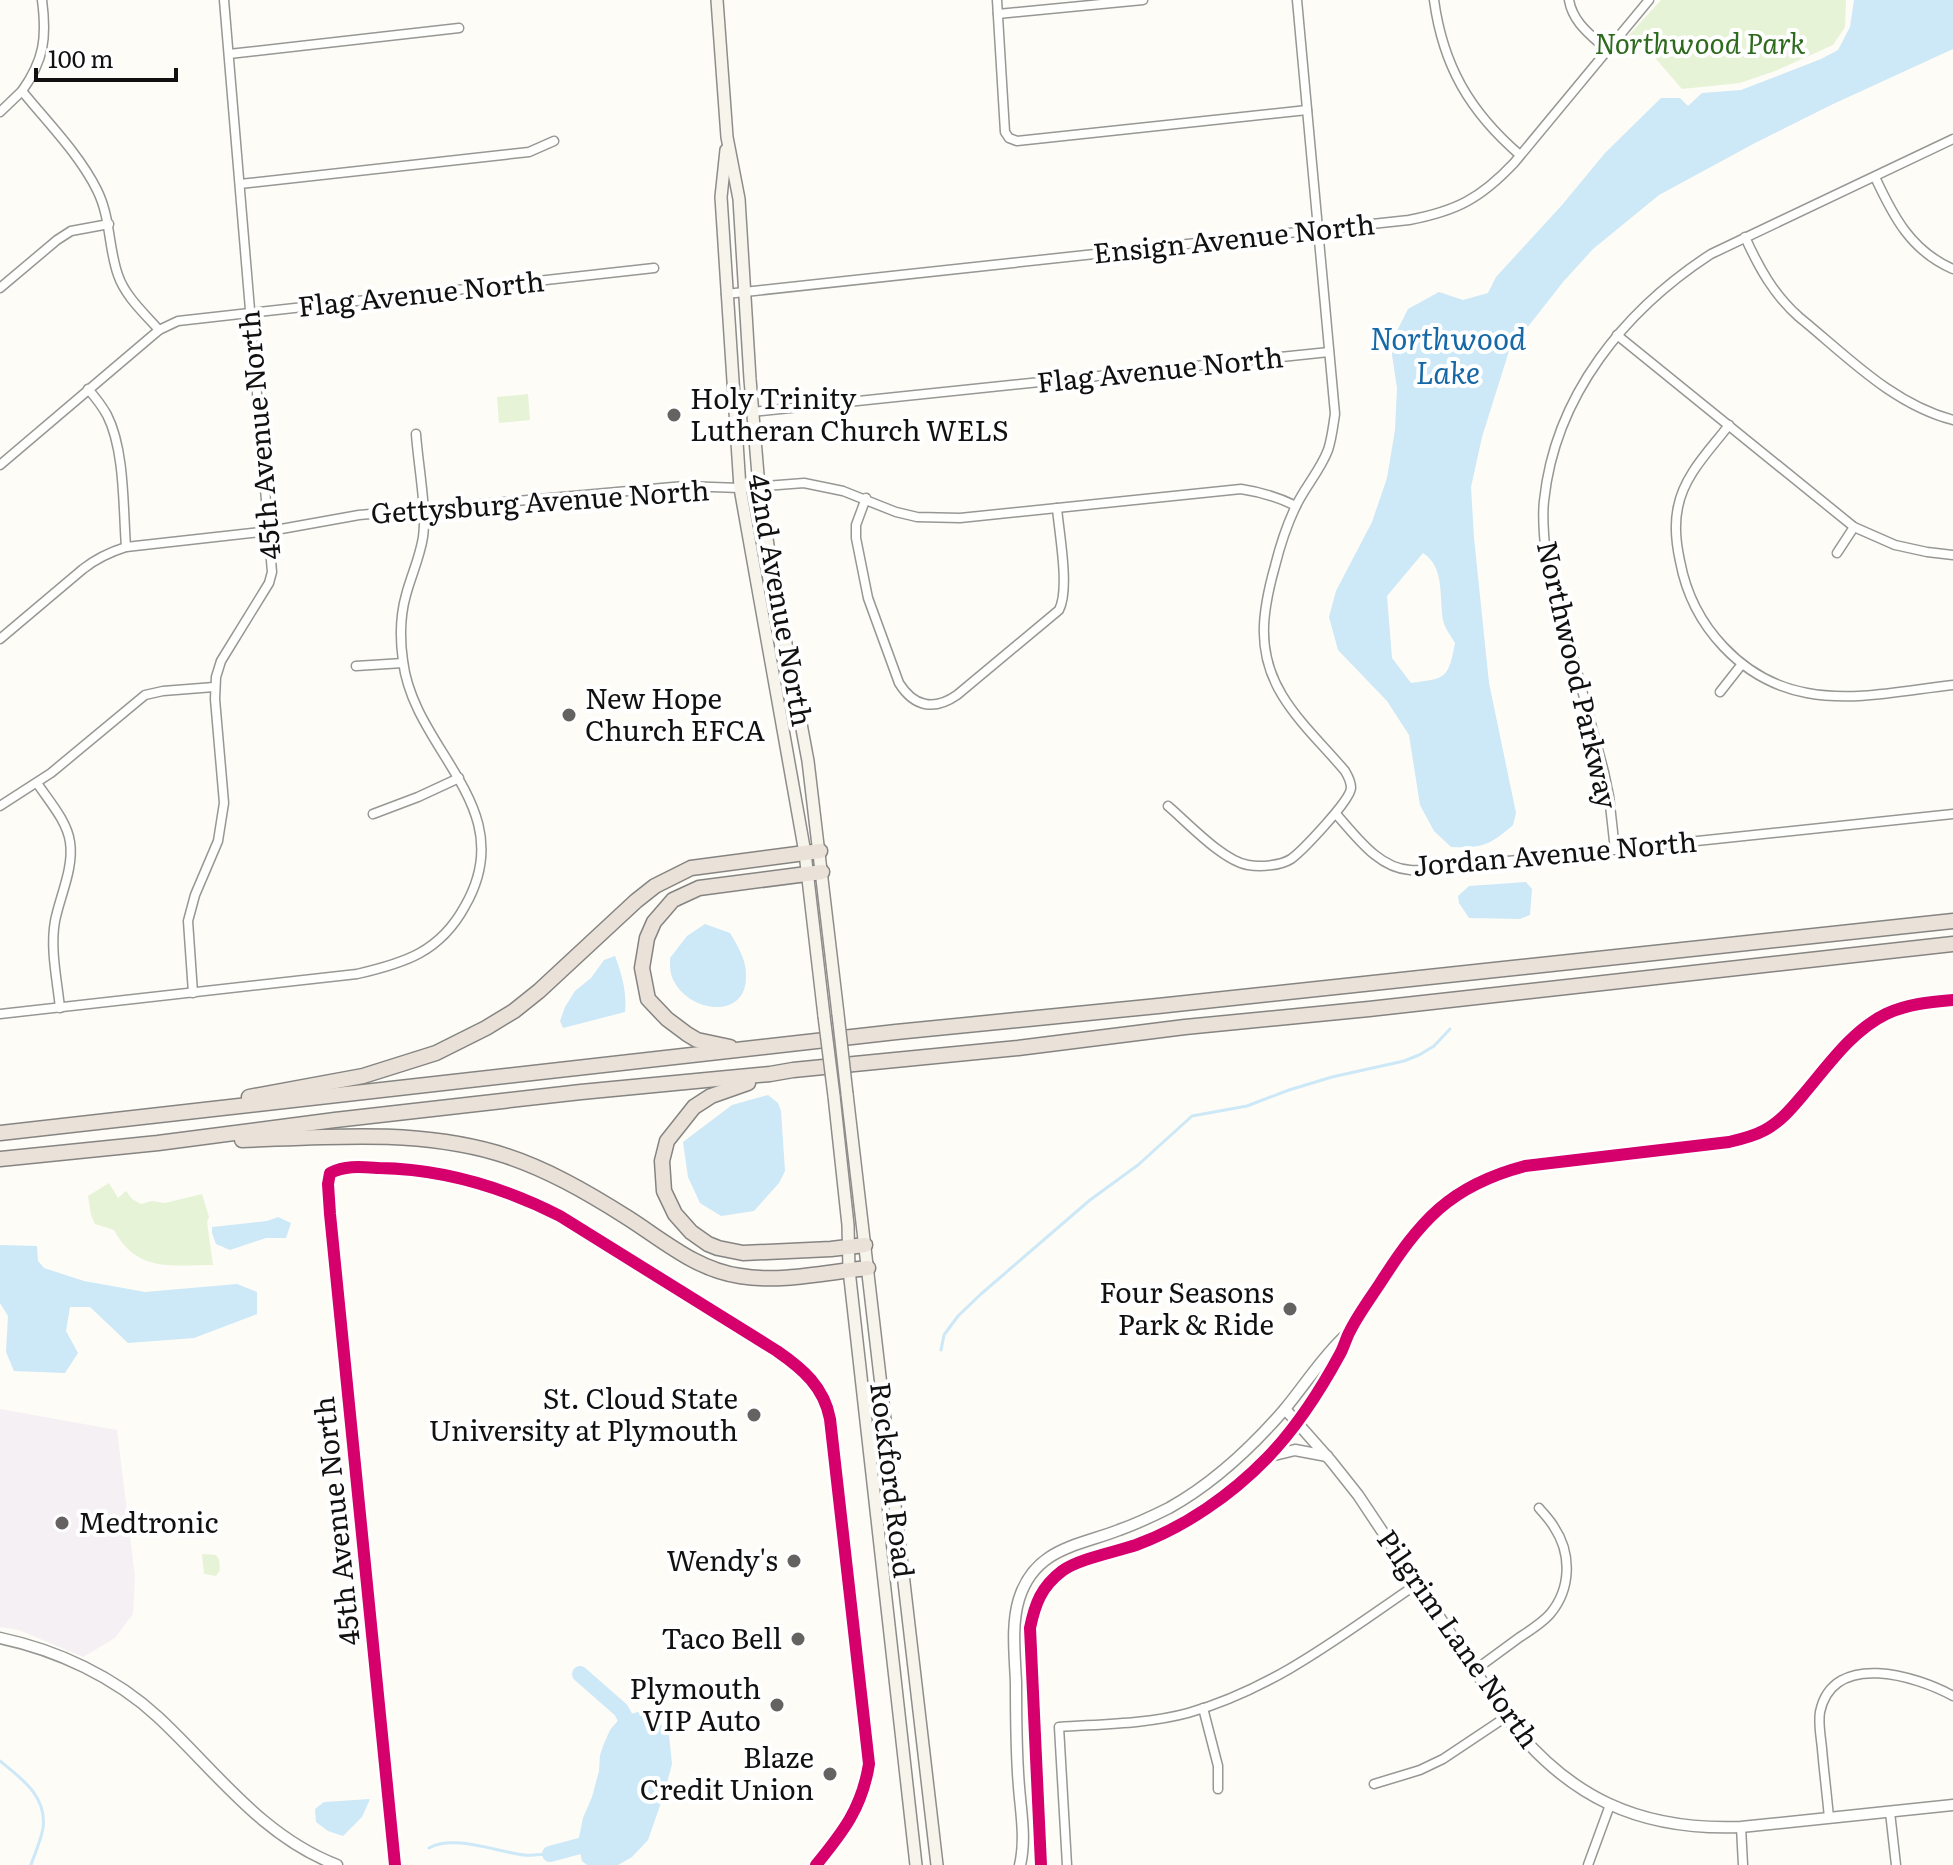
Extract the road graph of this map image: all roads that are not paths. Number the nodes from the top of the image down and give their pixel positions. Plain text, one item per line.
1 (42, 0) edge
2 (224, 0) edge
3 (717, 0) edge
4 (997, 0) edge
5 (1143, 0) edge
6 (1297, 0) edge
7 (1434, 0) edge
8 (1569, 0) edge
9 (1649, 0) edge
10 (998, 14) junction
11 (459, 28) dead end
12 (1607, 50) junction
13 (229, 54) junction
14 (22, 91) junction
15 (1307, 110) junction
16 (0, 112) edge
17 (727, 137) junction
18 (1953, 139) edge
19 (554, 141) dead end
20 (1520, 155) junction
21 (1875, 177) junction
22 (240, 184) junction
23 (109, 224) junction
24 (1317, 230) junction
25 (1745, 237) junction
26 (654, 268) dead end
27 (1953, 269) edge
28 (0, 288) edge
29 (745, 292) junction
30 (726, 294) junction
31 (251, 313) junction
32 (159, 330) junction
33 (1617, 335) junction
34 (1329, 352) junction
35 (88, 389) junction
36 (752, 412) junction
37 (1953, 420) edge
38 (1729, 425) junction
39 (416, 434) dead end
40 (0, 465) edge
41 (759, 487) junction
42 (740, 488) junction
43 (866, 498) junction
44 (1296, 506) junction
45 (1057, 508) junction
46 (423, 509) junction
47 (1854, 527) junction
48 (270, 531) junction
49 (126, 547) junction
50 (1837, 553) dead end
51 (1953, 555) edge
52 (0, 639) edge
53 (403, 663) junction
54 (1742, 664) junction
55 (356, 666) dead end
56 (1953, 685) edge
57 (214, 687) junction
58 (1720, 692) dead end
59 (459, 778) junction
60 (37, 783) junction
61 (0, 806) edge
62 (1168, 806) dead end
63 (373, 814) dead end
64 (1336, 814) junction
65 (1953, 814) edge
66 (1615, 850) junction
67 (812, 852) junction
68 (815, 873) junction
69 (1953, 921) edge
70 (1953, 944) edge
71 (193, 993) junction
72 (1953, 1000) edge
73 (60, 1008) junction
74 (0, 1014) edge
75 (742, 1050) junction
76 (770, 1074) junction
77 (847, 1094) joint
78 (834, 1096) joint
79 (187, 1113) junction
80 (0, 1133) edge
81 (158, 1143) junction
82 (0, 1159) edge
83 (865, 1245) junction
84 (848, 1247) junction
85 (868, 1268) junction
86 (849, 1270) junction
87 (1350, 1331) junction
88 (1285, 1409) junction
89 (1298, 1423) junction
90 (1327, 1456) junction
91 (1268, 1457) junction
92 (1539, 1508) dead end
93 (1417, 1584) junction
94 (0, 1638) edge
95 (1475, 1670) junction
96 (1953, 1696) edge
97 (1203, 1708) junction
98 (1506, 1717) junction
99 (1374, 1784) dead end
100 (1218, 1789) dead end
101 (1610, 1805) junction
102 (1953, 1805) edge
103 (1890, 1812) junction
104 (1829, 1818) junction
105 (1741, 1827) junction
106 (337, 1865) edge
107 (395, 1865) edge
108 (816, 1865) edge
109 (916, 1865) edge
110 (937, 1865) edge
111 (1020, 1865) edge
112 (1041, 1865) edge
113 (1067, 1865) edge
114 (1588, 1865) edge
115 (1743, 1865) edge
116 (1896, 1865) edge

1 - 14 street
2 - 13 street, 45th Avenue North
3 - 17 main road, 42nd Avenue North
4 - 10 street
5 - 10 street
6 - 15 street
7 - 20 street
8 - 12 street
9 - 12 street, Ensign Avenue North
10 - 15 street
11 - 13 street
12 - 20 street, Ensign Avenue North
13 - 22 street, 45th Avenue North
14 - 16 street
14 - 23 street
15 - 24 street
17 - 29 main road, 42nd Avenue North
17 - 30 main road, 42nd Avenue North
18 - 21 street, Northwood Parkway
19 - 22 street
20 - 24 street, Ensign Avenue North
21 - 25 street, Northwood Parkway
21 - 27 street
22 - 31 street, 45th Avenue North
23 - 28 street
23 - 32 street
24 - 29 street, Ensign Avenue North
24 - 34 street
25 - 33 street, Northwood Parkway
25 - 37 street
26 - 31 street, Flag Avenue North
29 - 30 street, Ensign Avenue North
29 - 36 main road, 42nd Avenue North
30 - 42 main road, 42nd Avenue North
31 - 32 street, Flag Avenue North
31 - 48 street, 45th Avenue North
32 - 35 street, Flag Avenue North
33 - 38 street
33 - 66 street, Northwood Parkway
34 - 36 street, Flag Avenue North
34 - 44 street
35 - 40 street, Flag Avenue North
35 - 49 street
36 - 41 main road, 42nd Avenue North
38 - 47 street
38 - 54 street
39 - 46 street
41 - 42 street, Gettysburg Avenue North
41 - 43 street, Gettysburg Avenue North
41 - 67 main road, 42nd Avenue North
42 - 46 street, Gettysburg Avenue North
42 - 67 main road, 42nd Avenue North
43 - 45 street, Gettysburg Avenue North
43 - 45 street
44 - 45 street, Gettysburg Avenue North
44 - 64 street
46 - 48 street, Gettysburg Avenue North
46 - 53 street
47 - 50 street
47 - 51 street
48 - 49 street, Gettysburg Avenue North
48 - 57 street, 45th Avenue North
49 - 52 street, Gettysburg Avenue North
53 - 55 street
53 - 59 street
54 - 56 street
54 - 58 street
57 - 60 street
57 - 71 street, 45th Avenue North
59 - 63 street
59 - 71 street
60 - 61 street
60 - 73 street
62 - 64 street
64 - 66 street, Jordan Avenue North
65 - 66 street, Jordan Avenue North
67 - 68 main road, 42nd Avenue North
67 - 79 highway
68 - 75 highway
68 - 77 main road, 42nd Avenue North, bridge
68 - 78 main road, 42nd Avenue North, bridge
69 - 75 highway
70 - 76 highway
71 - 73 street
72 - 87 street
73 - 74 street
75 - 79 highway
76 - 81 highway
76 - 84 highway
77 - 83 main road, Rockford Road
78 - 84 main road, Rockford Road
79 - 80 highway
81 - 82 highway
81 - 86 highway
83 - 84 highway
83 - 85 main road, Rockford Road
84 - 86 main road, Rockford Road
85 - 86 highway
85 - 110 main road, Rockford Road
86 - 109 main road, Rockford Road
87 - 88 street
87 - 89 street
88 - 89 street, Pilgrim Lane North
88 - 111 street
89 - 90 street, Pilgrim Lane North
89 - 91 street
90 - 91 street
90 - 93 street, Pilgrim Lane North
91 - 112 street
92 - 95 street
93 - 95 street, Pilgrim Lane North
93 - 97 street
94 - 106 street
95 - 98 street, Pilgrim Lane North
96 - 104 street
97 - 100 street
97 - 113 street
98 - 99 street
98 - 101 street, Pilgrim Lane North
101 - 105 street, Pilgrim Lane North
101 - 114 street
102 - 103 street, Pilgrim Lane North
103 - 104 street, Pilgrim Lane North
103 - 116 street
104 - 105 street, Pilgrim Lane North
105 - 115 street
107 - 108 street, 45th Avenue North

